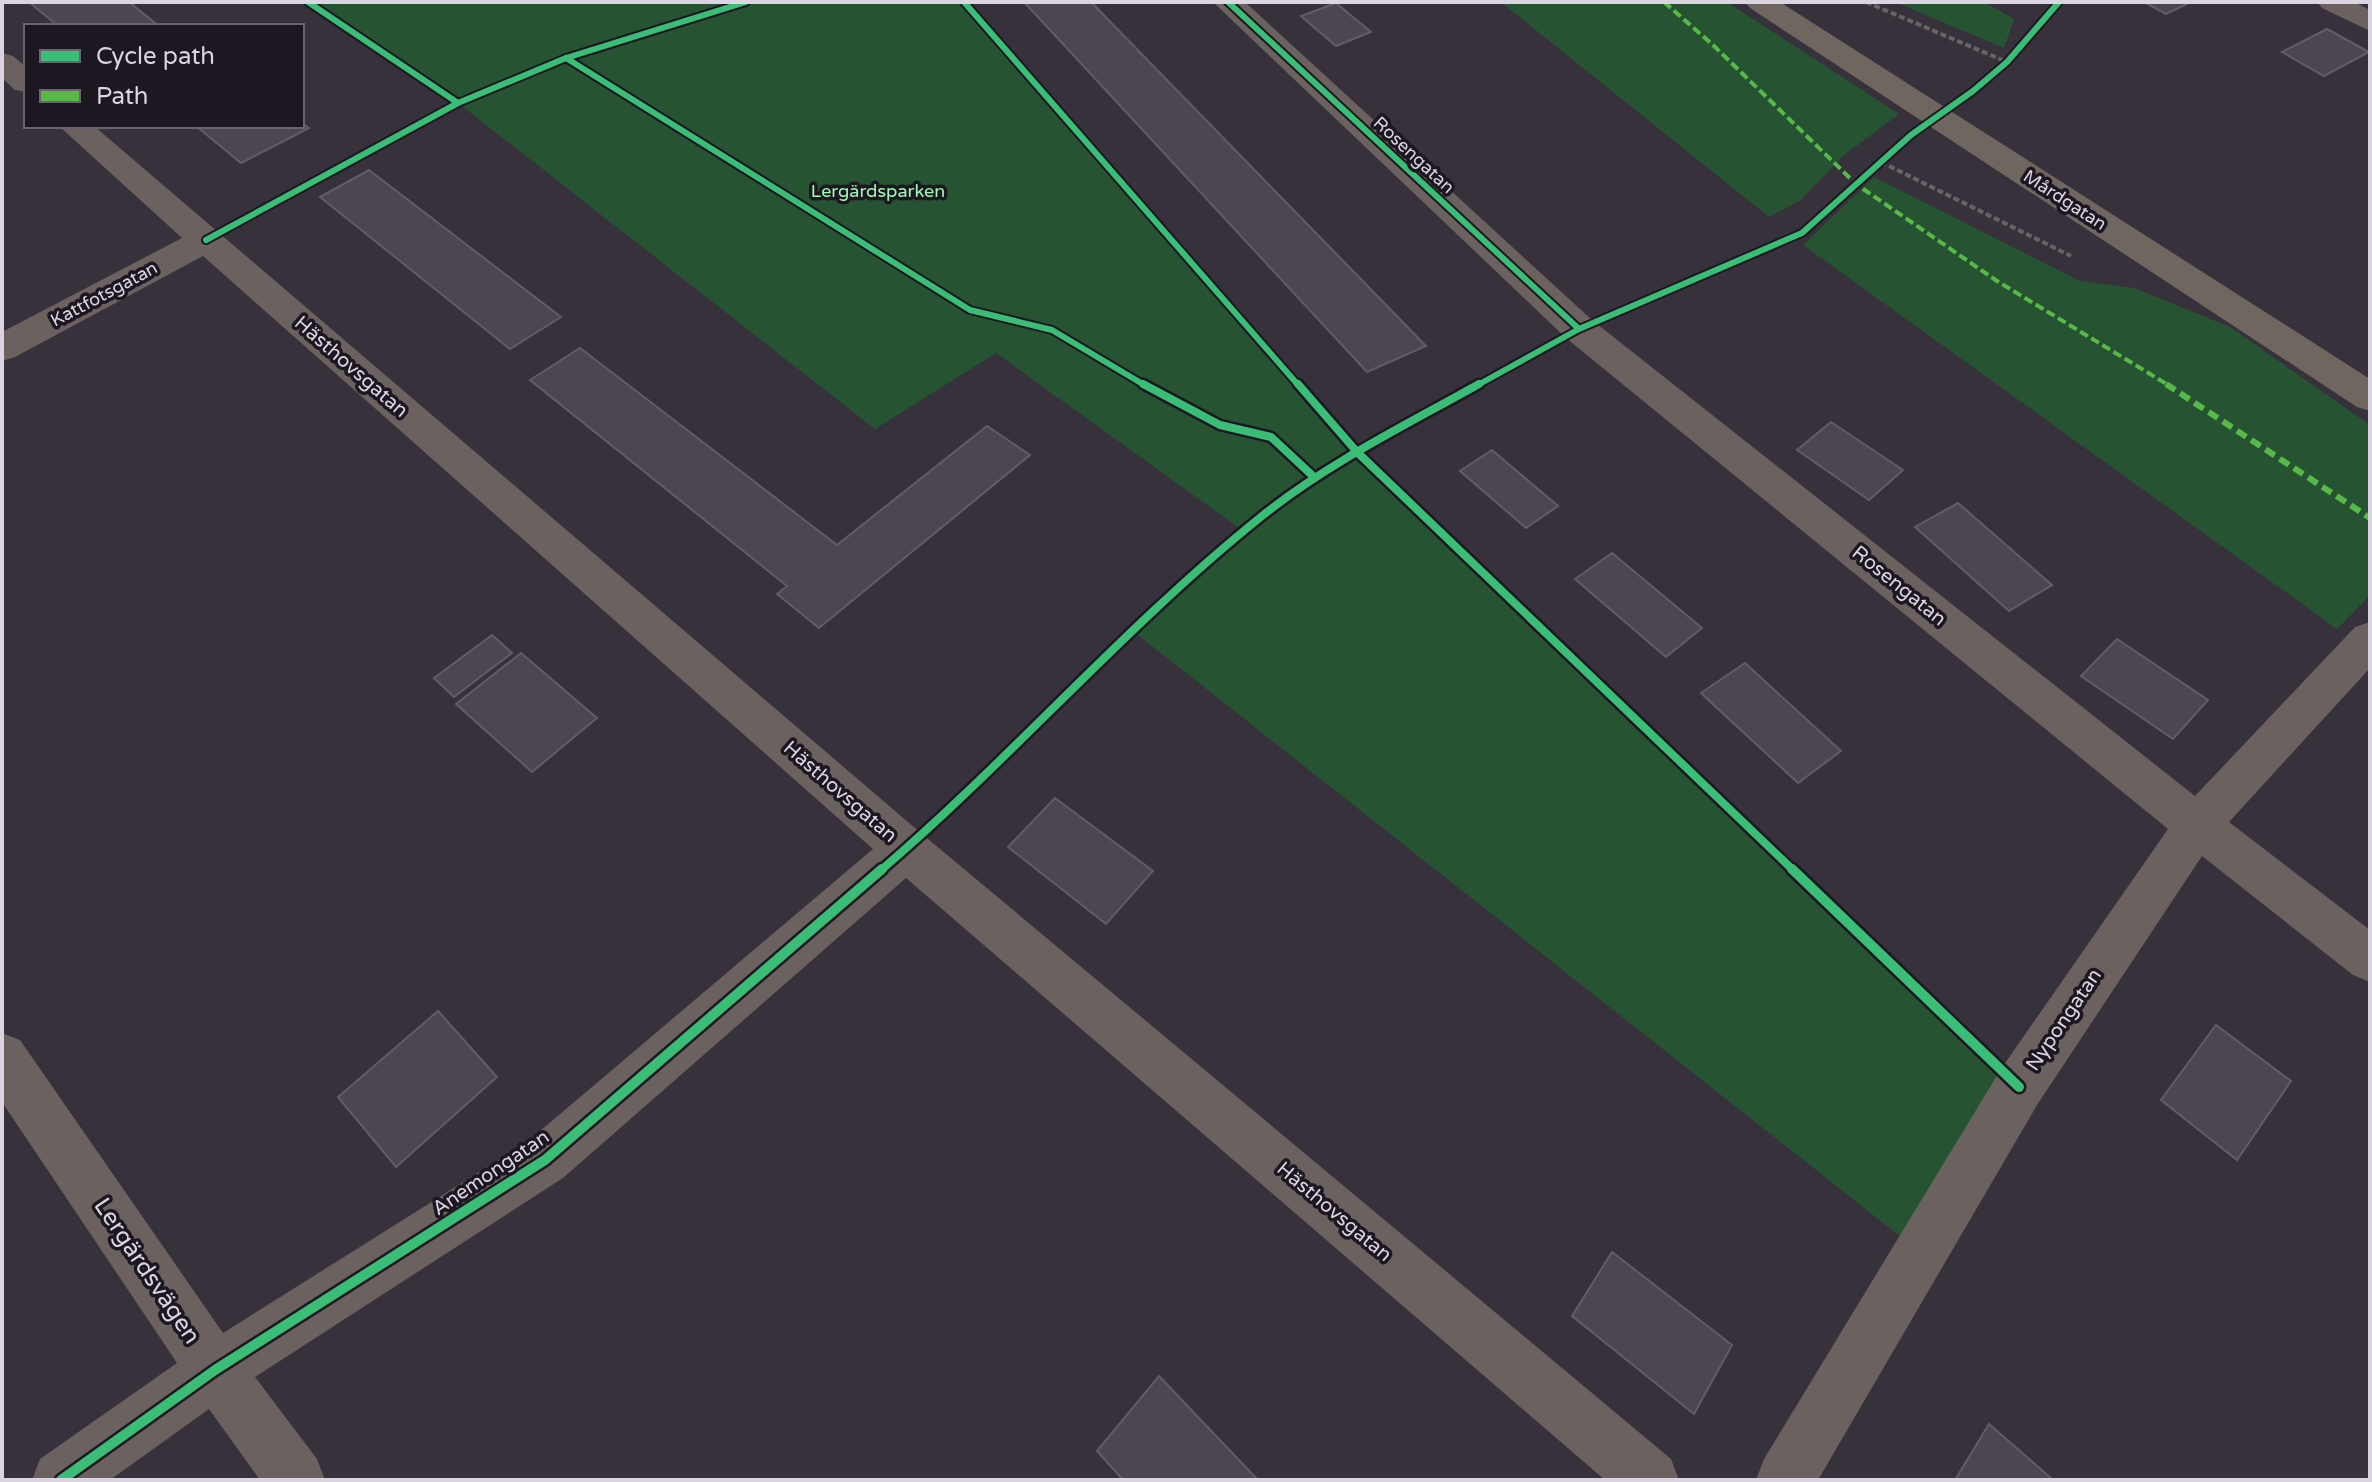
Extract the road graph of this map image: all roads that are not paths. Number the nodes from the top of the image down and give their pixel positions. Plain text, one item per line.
1 (1228, 2) edge
2 (1760, 2) edge
3 (2332, 2) edge
4 (2370, 22) edge
5 (2, 62) edge
6 (24, 81) edge
7 (77, 128) edge
8 (206, 240) junction
9 (2, 348) edge
10 (2370, 397) edge
11 (2370, 639) edge
12 (2197, 825) junction
13 (906, 849) junction
14 (2370, 959) edge
15 (2, 1058) edge
16 (215, 1370) junction
17 (61, 1480) edge
18 (296, 1480) edge
19 (1650, 1480) edge
20 (1785, 1480) edge

1 - 12 street, Rosengatan
2 - 10 street, Mårdgatan
3 - 4 street
5 - 6 street
7 - 8 street, Hästhovsgatan
8 - 9 street, Kattfotsgatan
8 - 13 street, Hästhovsgatan
11 - 12 street, Nypongatan
12 - 14 street, Rosengatan
12 - 20 street, Nypongatan
13 - 16 street, Anemongatan
13 - 19 street, Hästhovsgatan
15 - 16 street, Lergärdsvägen
16 - 17 street, Anemongatan
16 - 18 street, Lergärdsvägen

